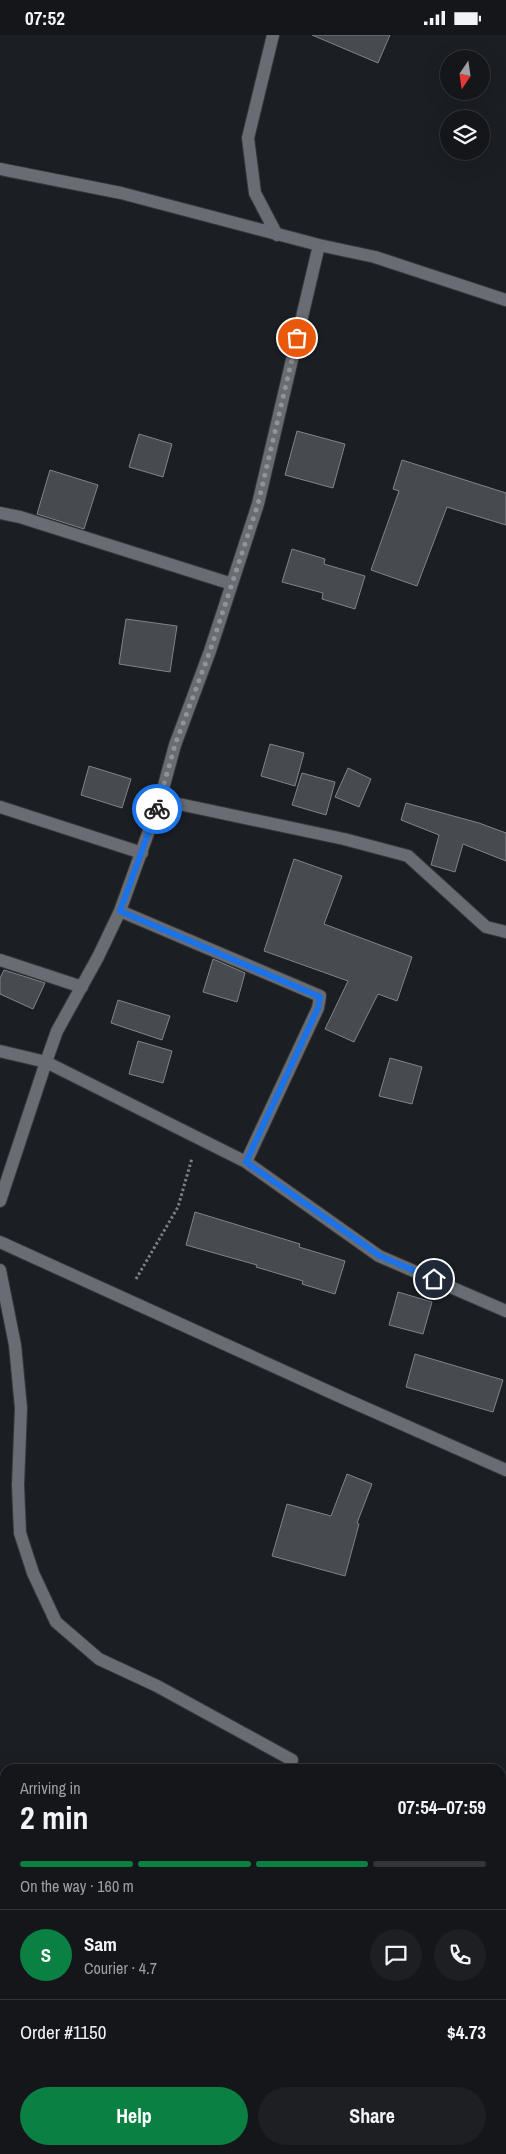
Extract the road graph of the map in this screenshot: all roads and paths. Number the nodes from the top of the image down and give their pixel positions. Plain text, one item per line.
1 (273, 35) edge
2 (0, 169) edge
3 (277, 235) junction
4 (319, 245) junction
5 (506, 300) edge
6 (0, 513) edge
7 (232, 584) junction
8 (160, 801) junction
9 (0, 807) edge
10 (142, 853) junction
11 (120, 911) junction
12 (506, 933) edge
13 (0, 960) edge
14 (82, 987) junction
15 (0, 1051) edge
16 (46, 1062) junction
17 (198, 1138) junction
18 (246, 1162) junction
19 (0, 1201) edge
20 (0, 1242) edge
21 (0, 1270) edge
22 (124, 1299) junction
23 (506, 1311) edge
24 (506, 1470) edge
25 (292, 1760) dead end

1 - 3 street
2 - 3 street
3 - 4 street
4 - 5 street
4 - 7 street
6 - 7 street
7 - 8 street
8 - 10 street
8 - 12 street
9 - 10 street
10 - 11 street
11 - 14 street
11 - 18 street
13 - 14 street
14 - 16 street
15 - 16 street
16 - 17 street
16 - 19 street
17 - 18 street
17 - 22 path
18 - 23 street
20 - 22 street
21 - 25 street
22 - 24 street

